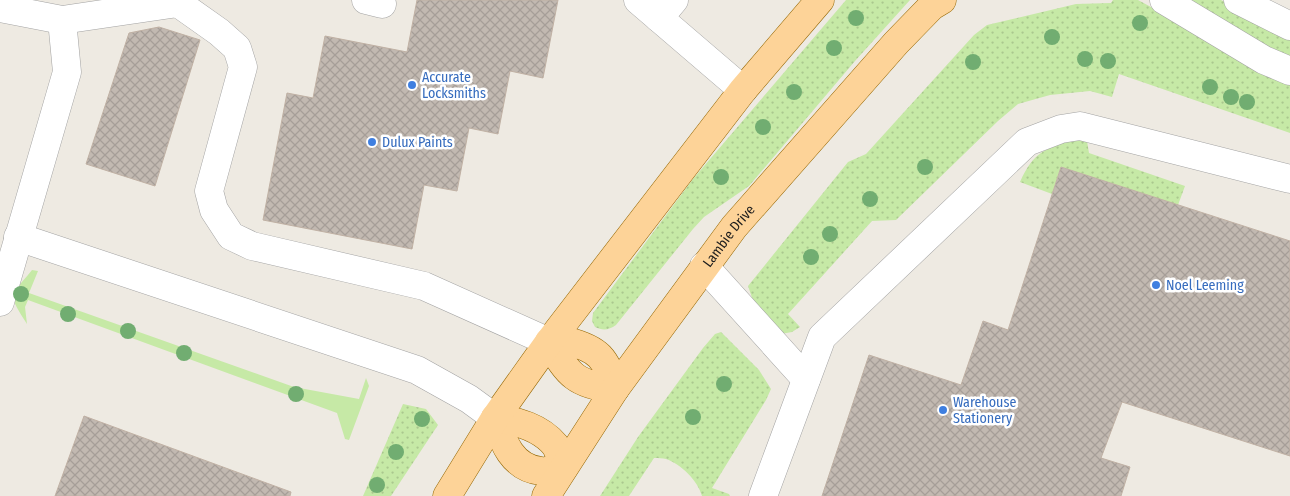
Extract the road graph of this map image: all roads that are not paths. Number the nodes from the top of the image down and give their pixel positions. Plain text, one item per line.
1 (638, 0) edge
2 (820, 0) edge
3 (942, 0) edge
4 (1164, 0) edge
5 (1238, 0) edge
6 (181, 1) edge
7 (0, 8) edge
8 (667, 9) edge
9 (62, 20) junction
10 (1290, 26) edge
11 (1290, 71) edge
12 (743, 90) junction
13 (1290, 178) edge
14 (18, 237) junction
15 (704, 266) junction
16 (0, 302) edge
17 (549, 342) junction
18 (806, 379) junction
19 (615, 388) junction
20 (495, 418) junction
21 (564, 467) junction
22 (447, 496) edge
23 (546, 496) edge
24 (763, 496) edge

1 - 8 lane
2 - 12 main road
3 - 15 main road, Lambie Drive
4 - 11 lane
5 - 10 lane
6 - 9 lane
6 - 17 lane
7 - 9 lane
8 - 12 lane
9 - 14 lane
12 - 17 main road
13 - 18 lane
14 - 16 lane
14 - 20 lane
15 - 18 lane
15 - 19 main road, Lambie Drive
17 - 19 main road
17 - 20 main road
18 - 24 lane
19 - 21 main road, Lambie Drive
20 - 21 main road
20 - 21 main road
20 - 22 main road
21 - 23 main road, Lambie Drive

